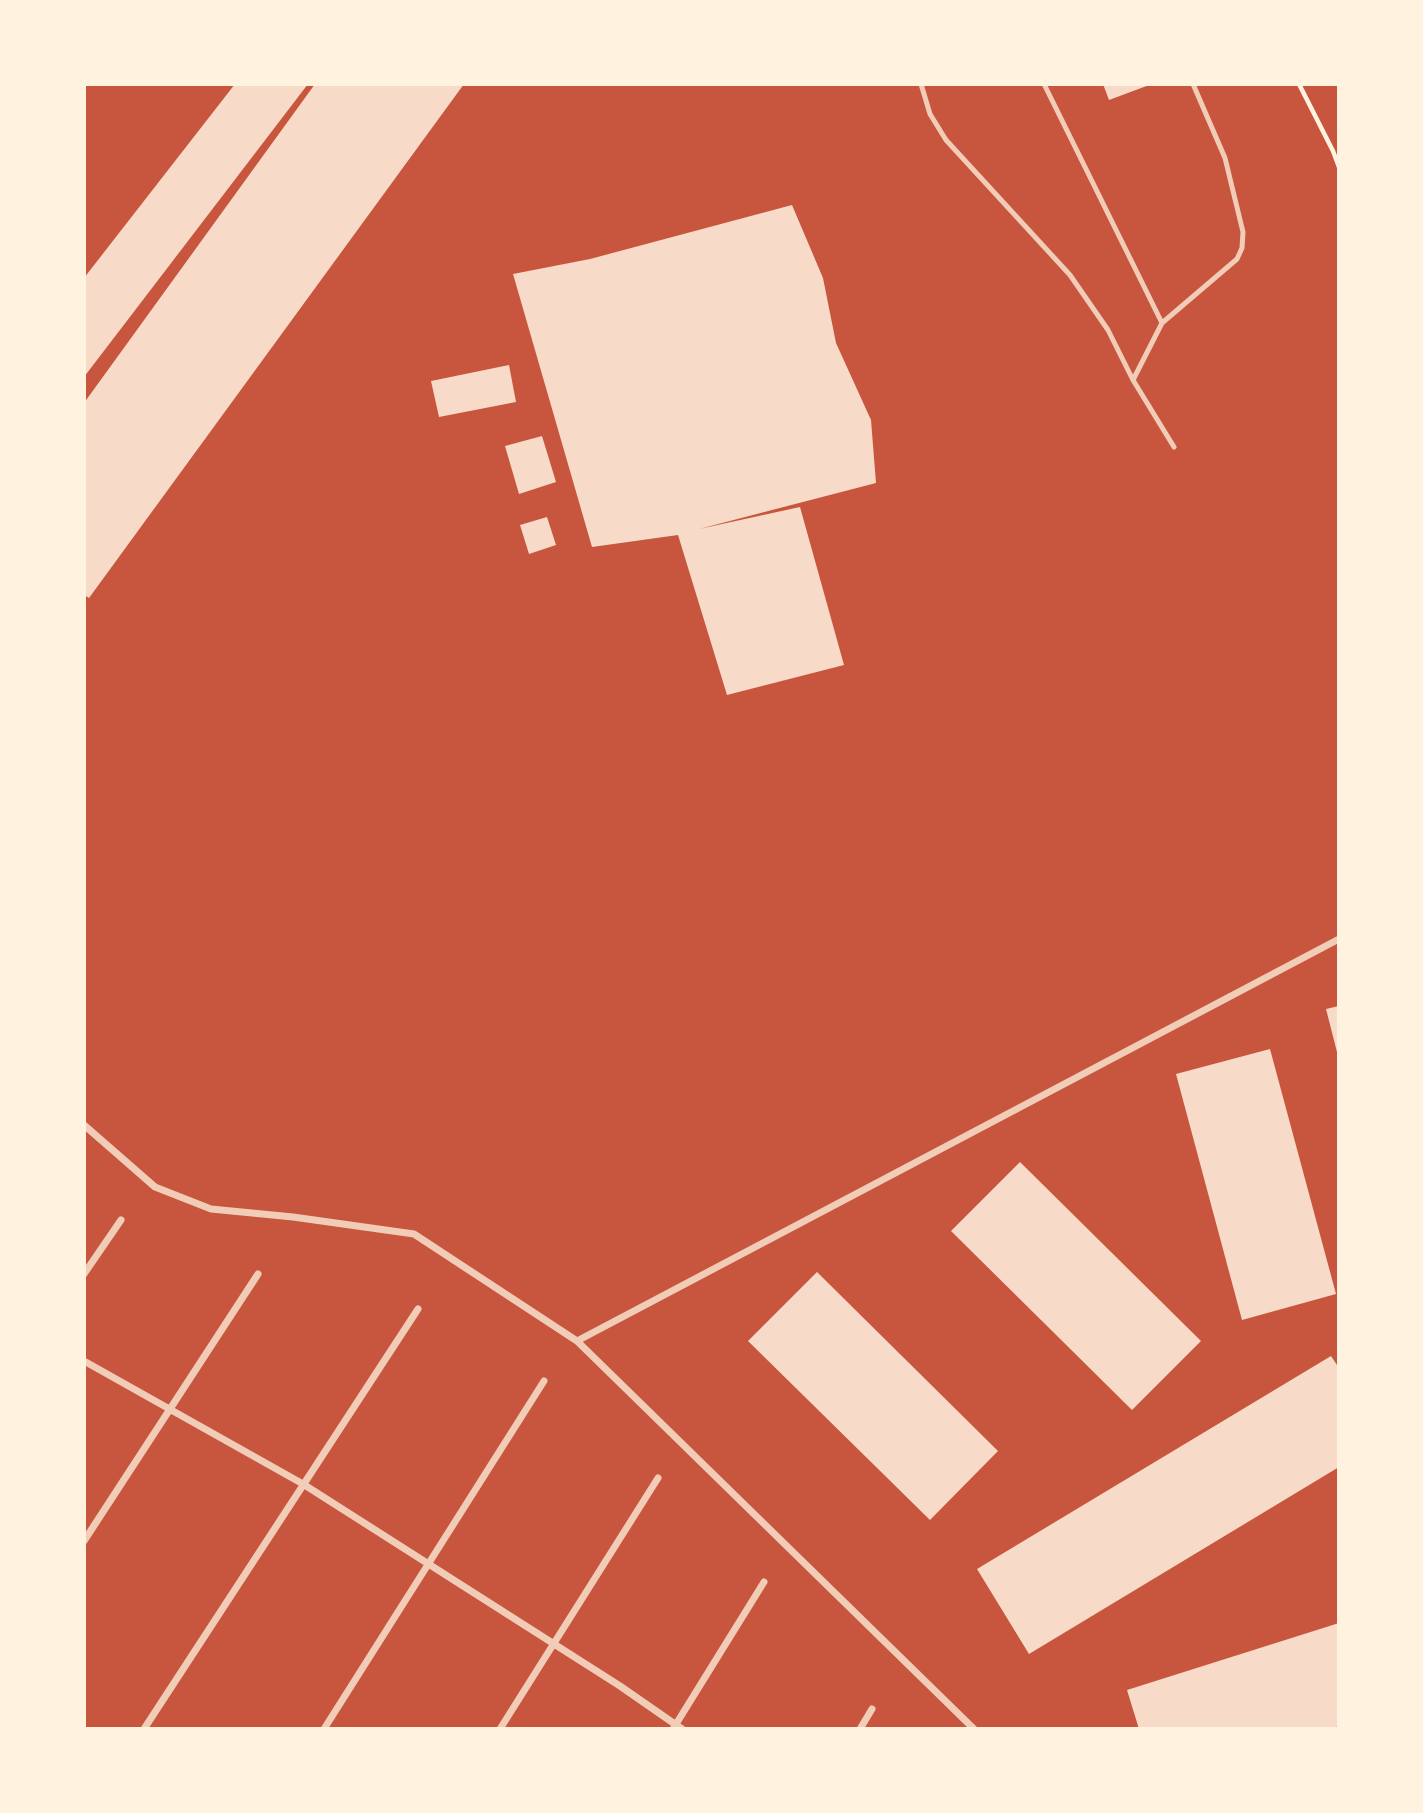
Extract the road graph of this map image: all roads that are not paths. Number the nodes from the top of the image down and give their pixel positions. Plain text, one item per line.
1 (921, 84) edge
2 (1044, 84) edge
3 (1193, 84) edge
4 (1162, 323) junction
5 (1133, 380) junction
6 (1174, 446) dead end
7 (1339, 939) edge
8 (84, 1125) edge
9 (121, 1220) dead end
10 (84, 1274) edge
11 (258, 1275) dead end
12 (418, 1308) dead end
13 (577, 1341) junction
14 (84, 1361) edge
15 (544, 1381) dead end
16 (170, 1409) junction
17 (658, 1478) dead end
18 (303, 1484) junction
19 (84, 1541) edge
20 (429, 1564) junction
21 (764, 1582) dead end
22 (554, 1644) junction
23 (872, 1709) dead end
24 (677, 1727) edge
25 (144, 1729) edge
26 (324, 1729) edge
27 (500, 1729) edge
28 (860, 1729) edge
29 (974, 1729) edge

1 - 5 lane
2 - 4 lane
3 - 4 lane
4 - 5 lane
5 - 6 lane
7 - 13 street
8 - 13 street
9 - 10 street
11 - 16 street
12 - 18 street
13 - 29 street
14 - 16 street
15 - 20 street
16 - 18 street
16 - 19 street
17 - 22 street
18 - 20 street
18 - 25 street
20 - 22 street
20 - 26 street
21 - 24 street
22 - 24 street
22 - 27 street
23 - 28 street

